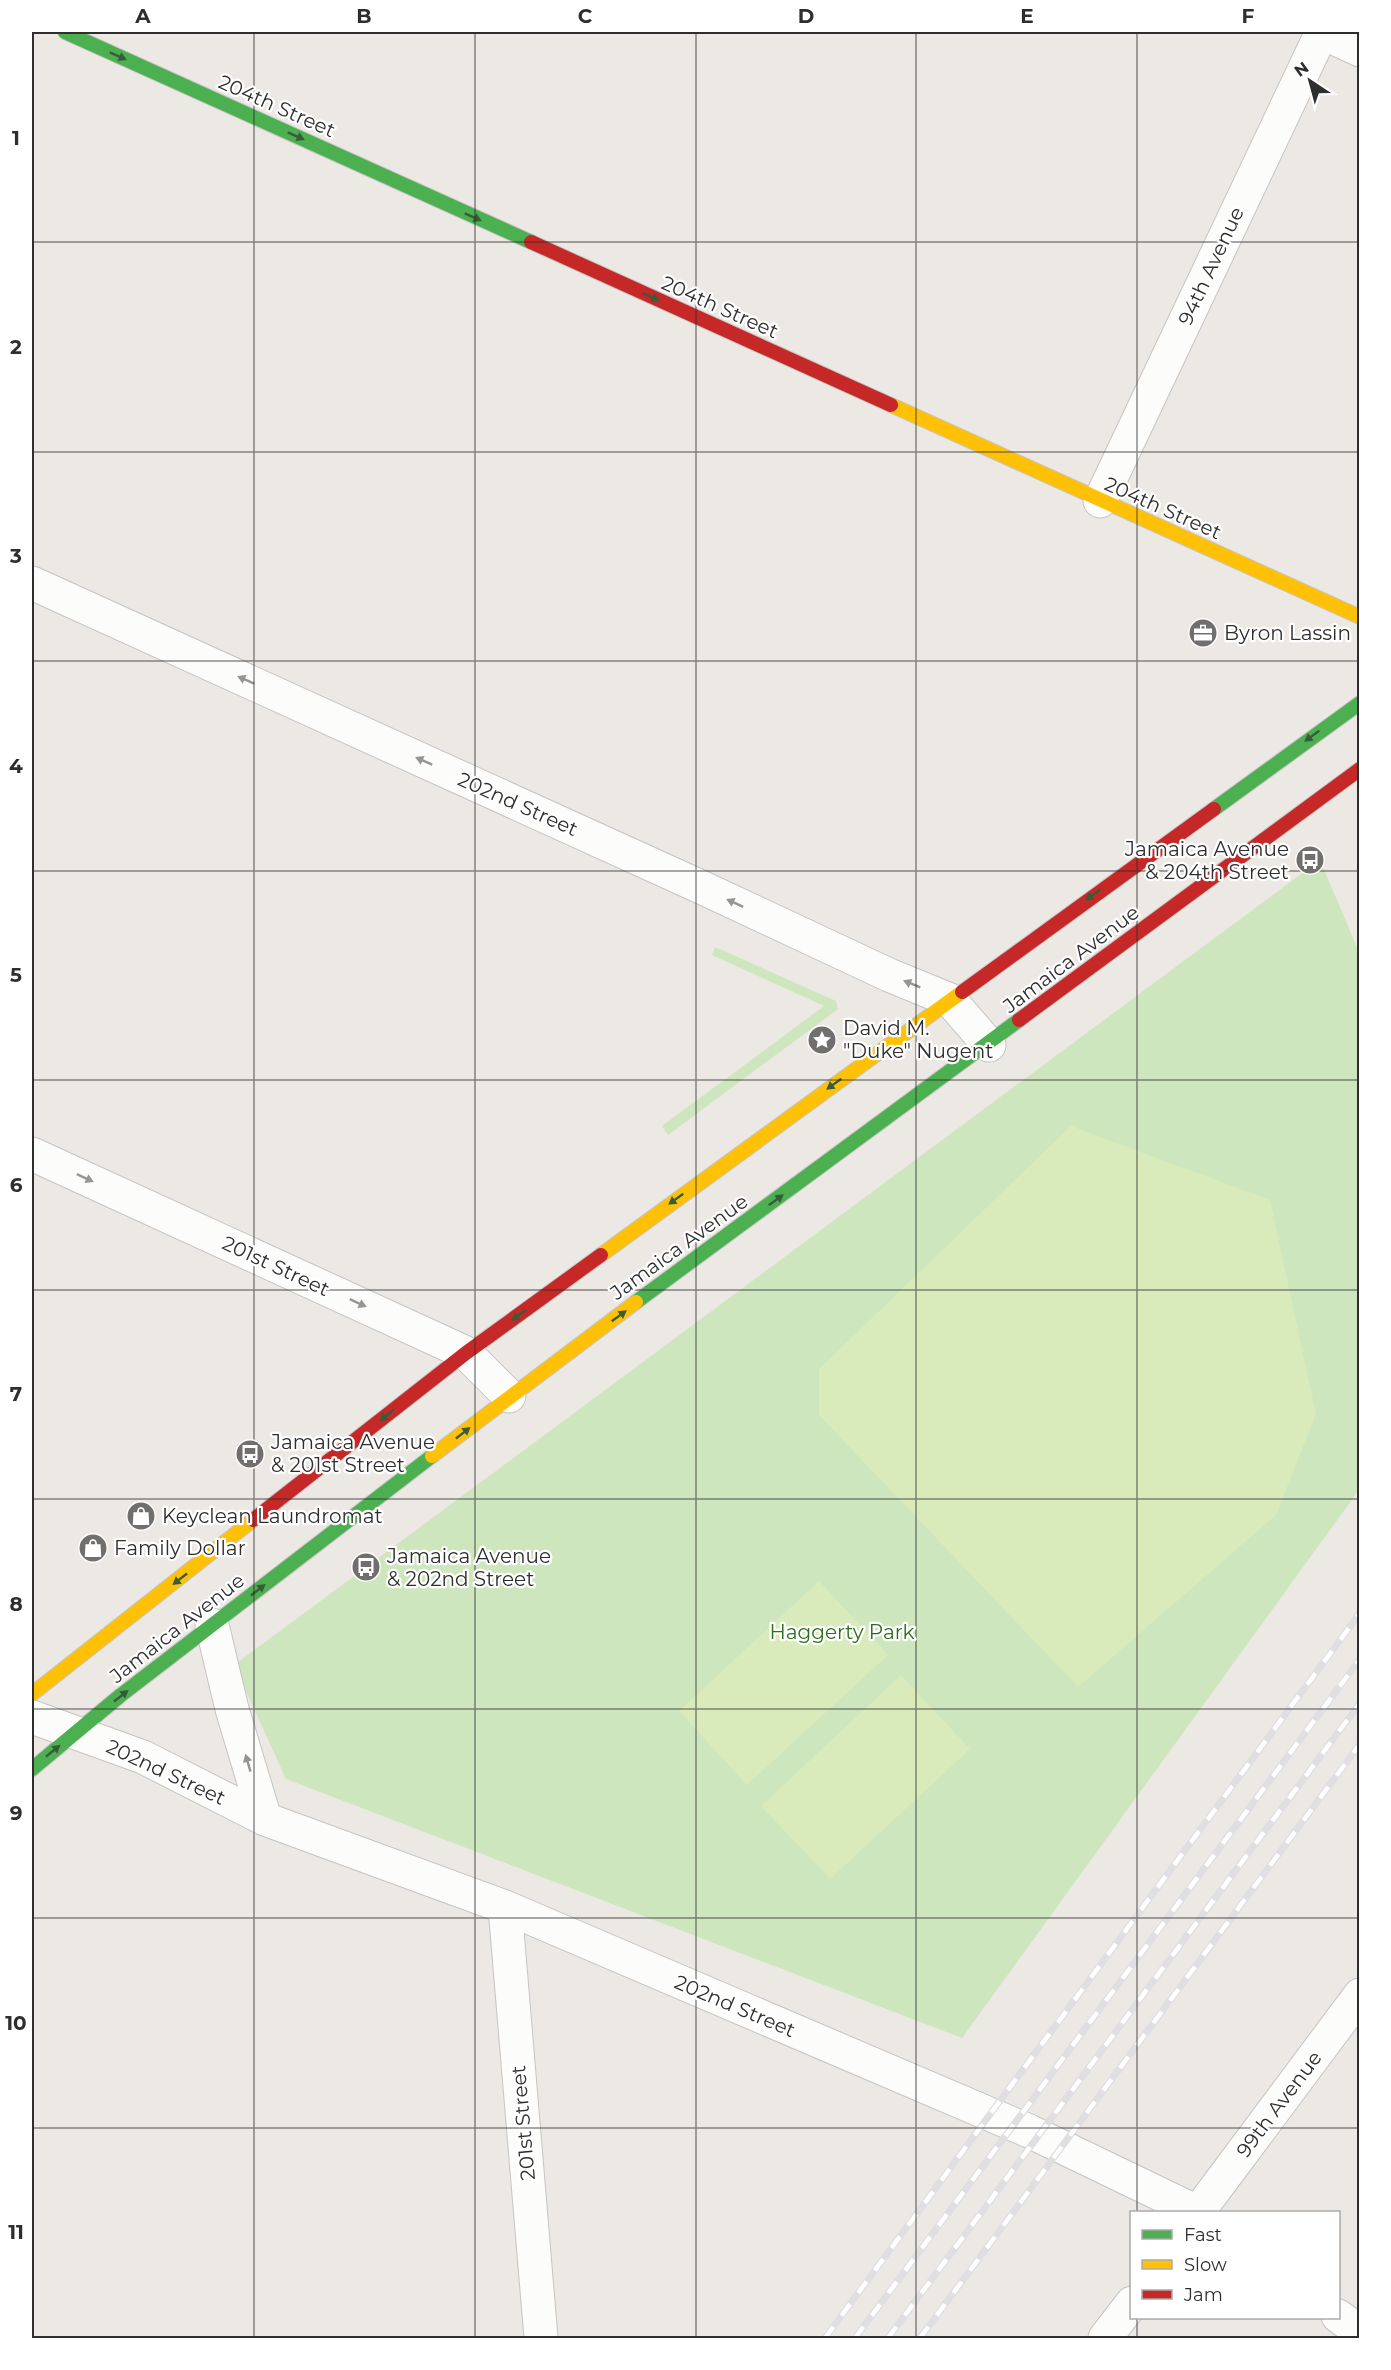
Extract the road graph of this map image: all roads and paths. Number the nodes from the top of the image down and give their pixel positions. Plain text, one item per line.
1 (65, 32) edge
2 (1322, 32) edge
3 (1359, 50) edge
4 (1100, 501) junction
5 (32, 583) edge
6 (1359, 617) edge
7 (1359, 703) edge
8 (1359, 769) edge
9 (950, 1000) junction
10 (989, 1045) junction
11 (32, 1154) edge
12 (466, 1353) junction
13 (509, 1396) junction
14 (212, 1625) junction
15 (32, 1694) edge
16 (32, 1717) edge
17 (75, 1733) junction
18 (32, 1769) edge
19 (264, 1819) junction
20 (504, 1907) junction
21 (1359, 1995) edge
22 (1195, 2211) edge
23 (1198, 2211) edge
24 (1130, 2304) edge
25 (1340, 2318) edge
26 (1359, 2332) edge
27 (541, 2338) edge
28 (1105, 2338) edge

1 -> 4 main road, 204th Street
2 - 3 street
2 - 4 street, 94th Avenue
4 - 6 main road, 204th Street
9 -> 5 street, 202nd Street
7 -> 9 main road, Jamaica Avenue
8 - 10 main road, Jamaica Avenue
9 - 10 street, 202nd Street
9 -> 12 main road, Jamaica Avenue
13 -> 10 main road, Jamaica Avenue
11 -> 12 street, 201st Street
12 - 13 street, 201st Street
12 -> 15 main road, Jamaica Avenue
14 -> 13 main road, Jamaica Avenue
17 -> 14 main road, Jamaica Avenue
19 -> 14 street, 202nd Street
16 - 17 street, 202nd Street
18 -> 17 main road, Jamaica Avenue
17 - 19 street, 202nd Street
19 - 20 street, 202nd Street
20 - 22 street, 202nd Street
20 - 27 street, 201st Street
21 - 23 street, 99th Avenue
24 - 28 street
25 - 26 street

